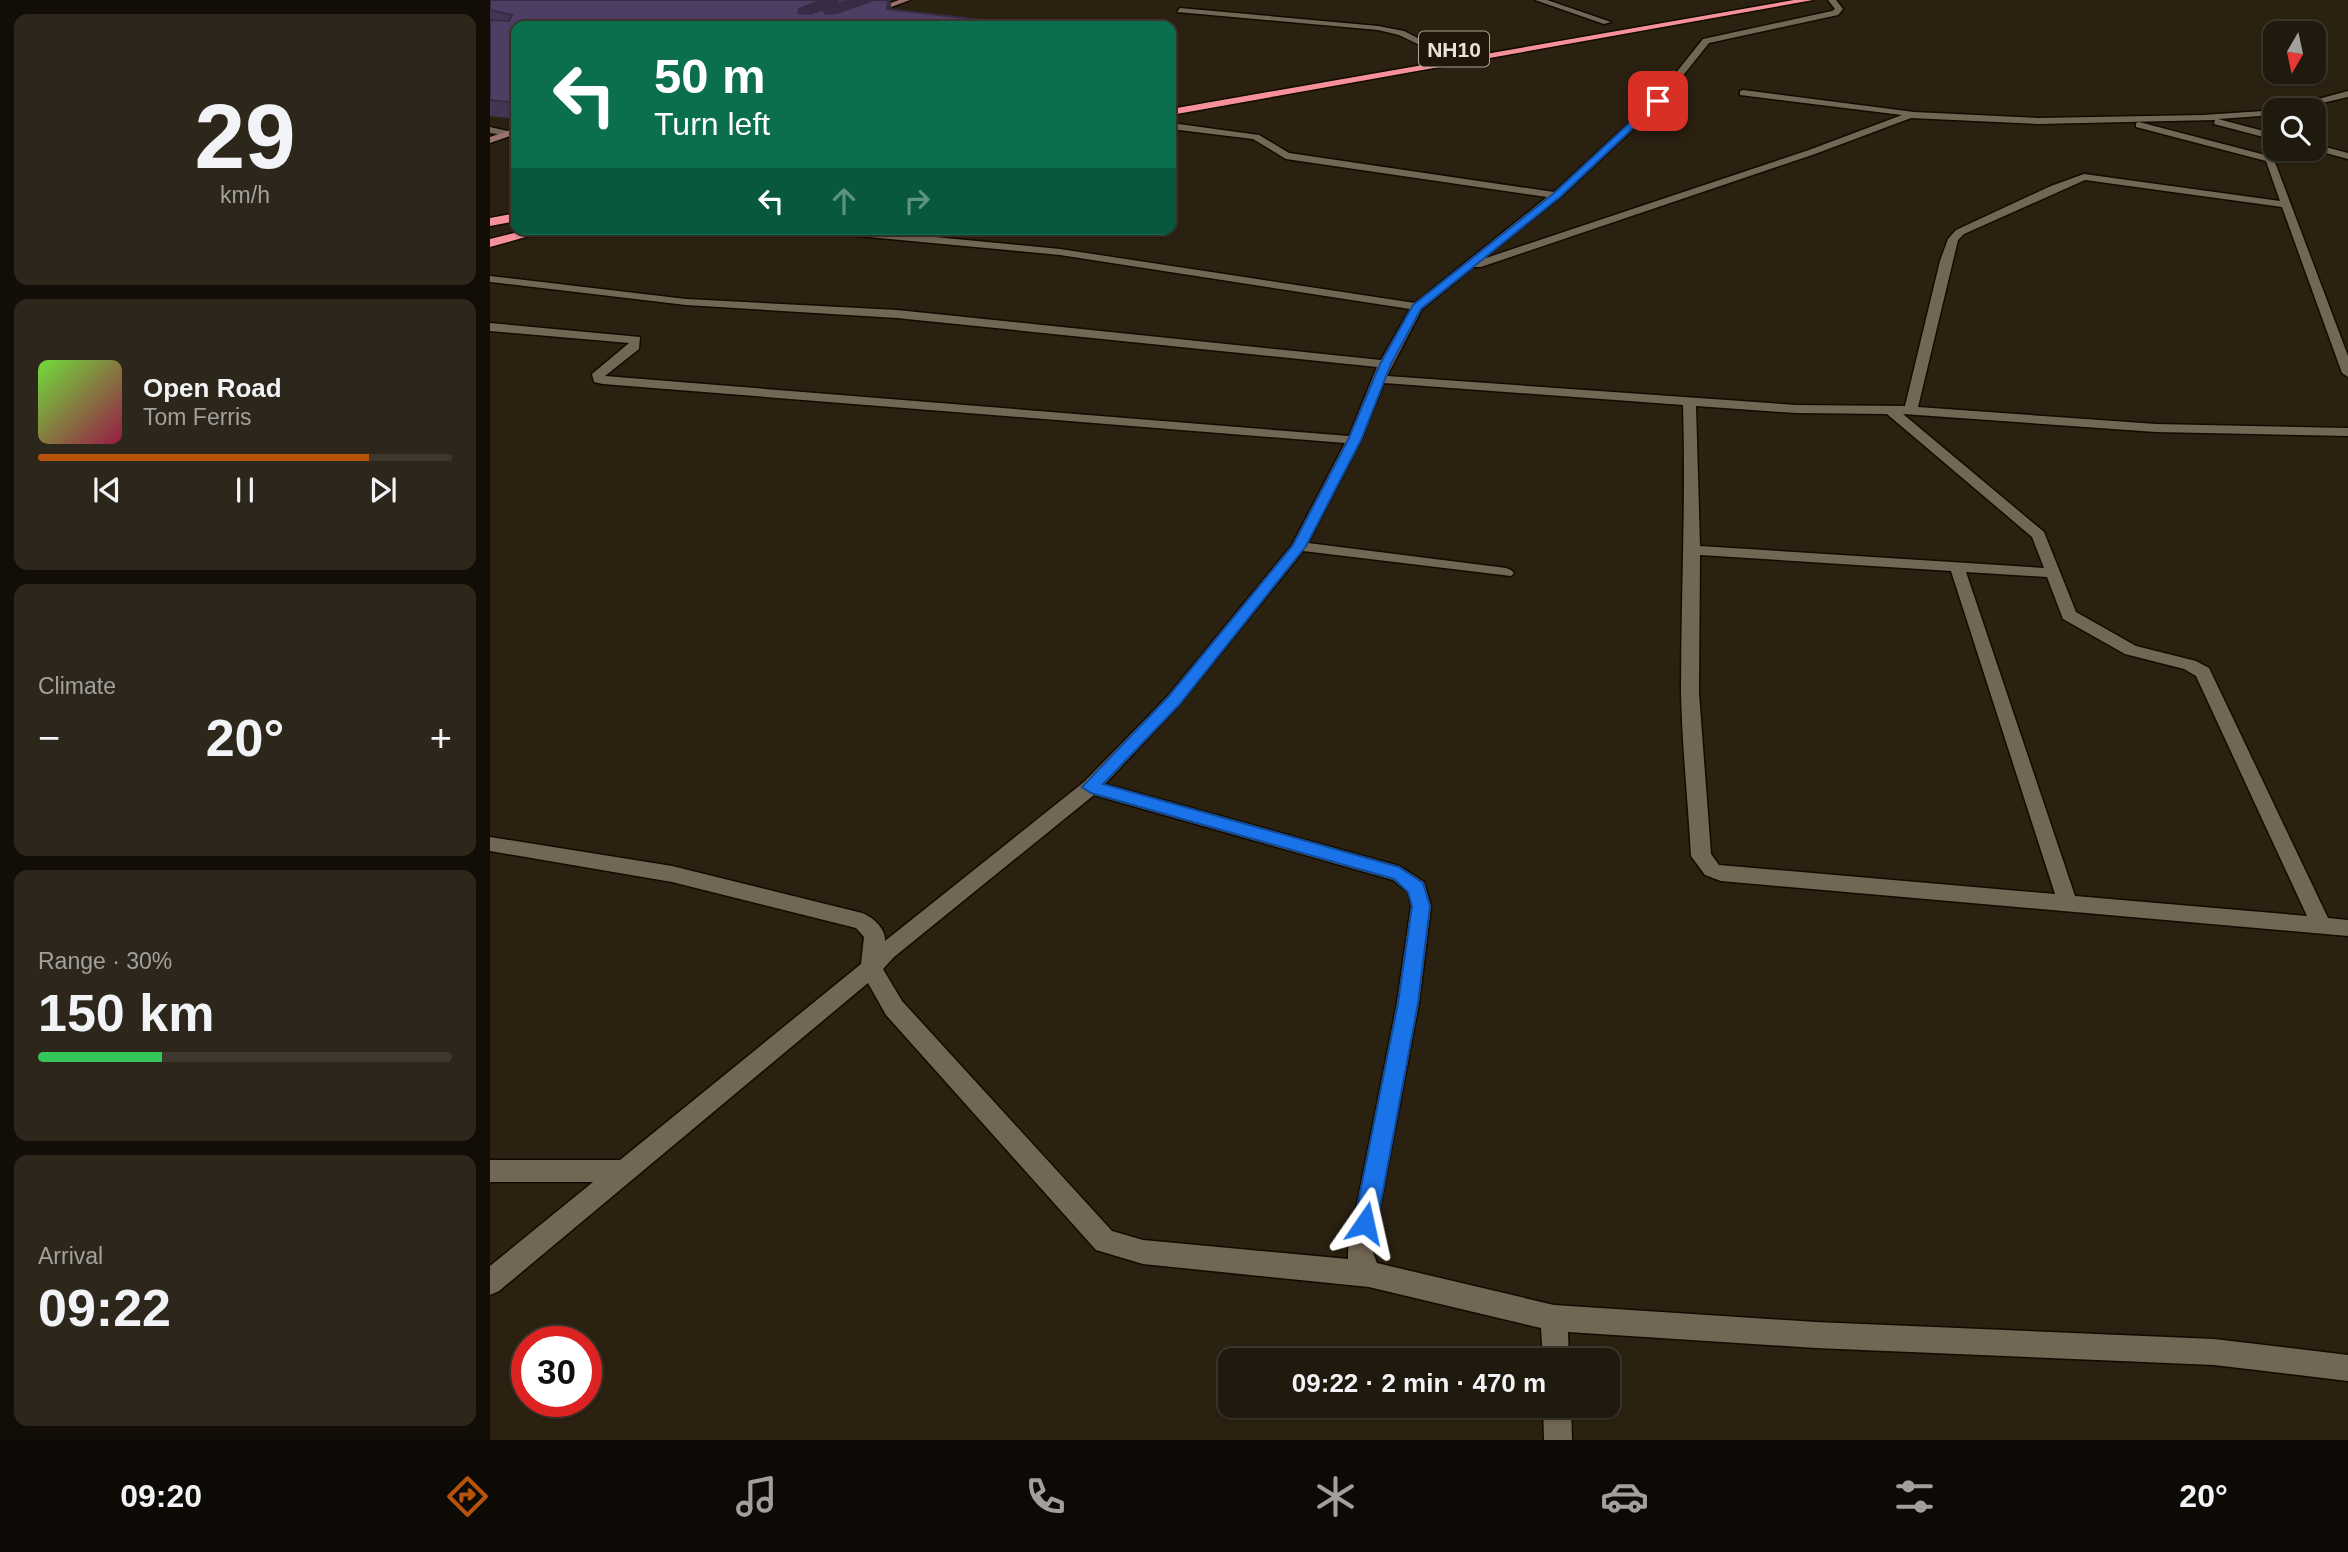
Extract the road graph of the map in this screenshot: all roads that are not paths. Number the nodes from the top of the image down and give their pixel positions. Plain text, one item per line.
1 (880, 0) edge
2 (906, 0) edge
3 (1539, 0) edge
4 (1809, 0) edge
5 (1832, 0) edge
6 (1180, 10) dead end
7 (1620, 20) dead end
8 (823, 21) edge
9 (847, 21) edge
10 (1607, 22) junction
11 (1582, 27) dead end
12 (1453, 49) dead end
13 (1440, 51) junction
14 (1426, 54) dead end
15 (1743, 93) dead end
16 (2348, 94) edge
17 (1185, 95) dead end
18 (1176, 96) edge
19 (2326, 99) edge
20 (1176, 110) edge
21 (2263, 113) edge
22 (1921, 114) junction
23 (2112, 118) junction
24 (2203, 118) junction
25 (1176, 127) edge
26 (490, 130) edge
27 (2263, 133) edge
28 (511, 134) edge
29 (511, 136) edge
30 (511, 137) edge
31 (490, 140) edge
32 (490, 149) edge
33 (2326, 150) edge
34 (2348, 156) edge
35 (1556, 195) junction
36 (2287, 205) junction
37 (511, 218) edge
38 (490, 222) edge
39 (523, 235) edge
40 (879, 235) edge
41 (490, 243) edge
42 (1464, 269) junction
43 (490, 279) edge
44 (1417, 307) junction
45 (490, 327) edge
46 (1382, 372) junction
47 (2348, 373) edge
48 (1689, 402) junction
49 (1911, 410) junction
50 (1892, 411) junction
51 (2348, 432) edge
52 (1354, 440) junction
53 (1299, 546) junction
54 (1690, 550) junction
55 (1957, 567) junction
56 (1506, 573) dead end
57 (2052, 573) junction
58 (1091, 787) junction
59 (490, 844) edge
60 (2068, 904) junction
61 (2322, 926) junction
62 (2348, 929) edge
63 (871, 968) junction
64 (490, 1171) edge
65 (623, 1171) junction
66 (1369, 1274) junction
67 (490, 1282) edge
68 (1554, 1318) junction
69 (1555, 1348) edge
70 (2348, 1368) edge
71 (1557, 1418) edge
72 (1558, 1440) edge

1 - 8 main road
2 - 9 main road
3 - 10 street
4 - 20 highway
5 - 35 street
6 - 13 street
7 - 10 highway
10 - 11 highway
12 - 13 highway, NH10
13 - 14 highway, NH10
15 - 22 street
16 - 19 street
17 - 18 highway
21 - 24 street
22 - 23 street
22 - 42 street
23 - 24 street
23 - 36 street
24 - 27 street
25 - 35 street
26 - 28 street
29 - 31 main road
30 - 32 main road
33 - 34 street
35 - 42 street
36 - 47 street
36 - 49 street
37 - 38 highway
39 - 41 highway
40 - 44 street
42 - 44 street
43 - 46 street
44 - 46 street
45 - 52 street
46 - 48 street
46 - 52 street
48 - 50 street
48 - 54 street
49 - 50 street
49 - 51 street
50 - 57 street
52 - 53 street
53 - 56 street
53 - 58 street
54 - 55 street
54 - 60 street
55 - 57 street
55 - 60 street
57 - 61 street
58 - 63 street
58 - 66 street
59 - 63 street
60 - 61 street
61 - 62 street
63 - 65 street
63 - 66 street
64 - 65 street
65 - 67 street
66 - 68 street
68 - 69 street
68 - 70 street
71 - 72 street

